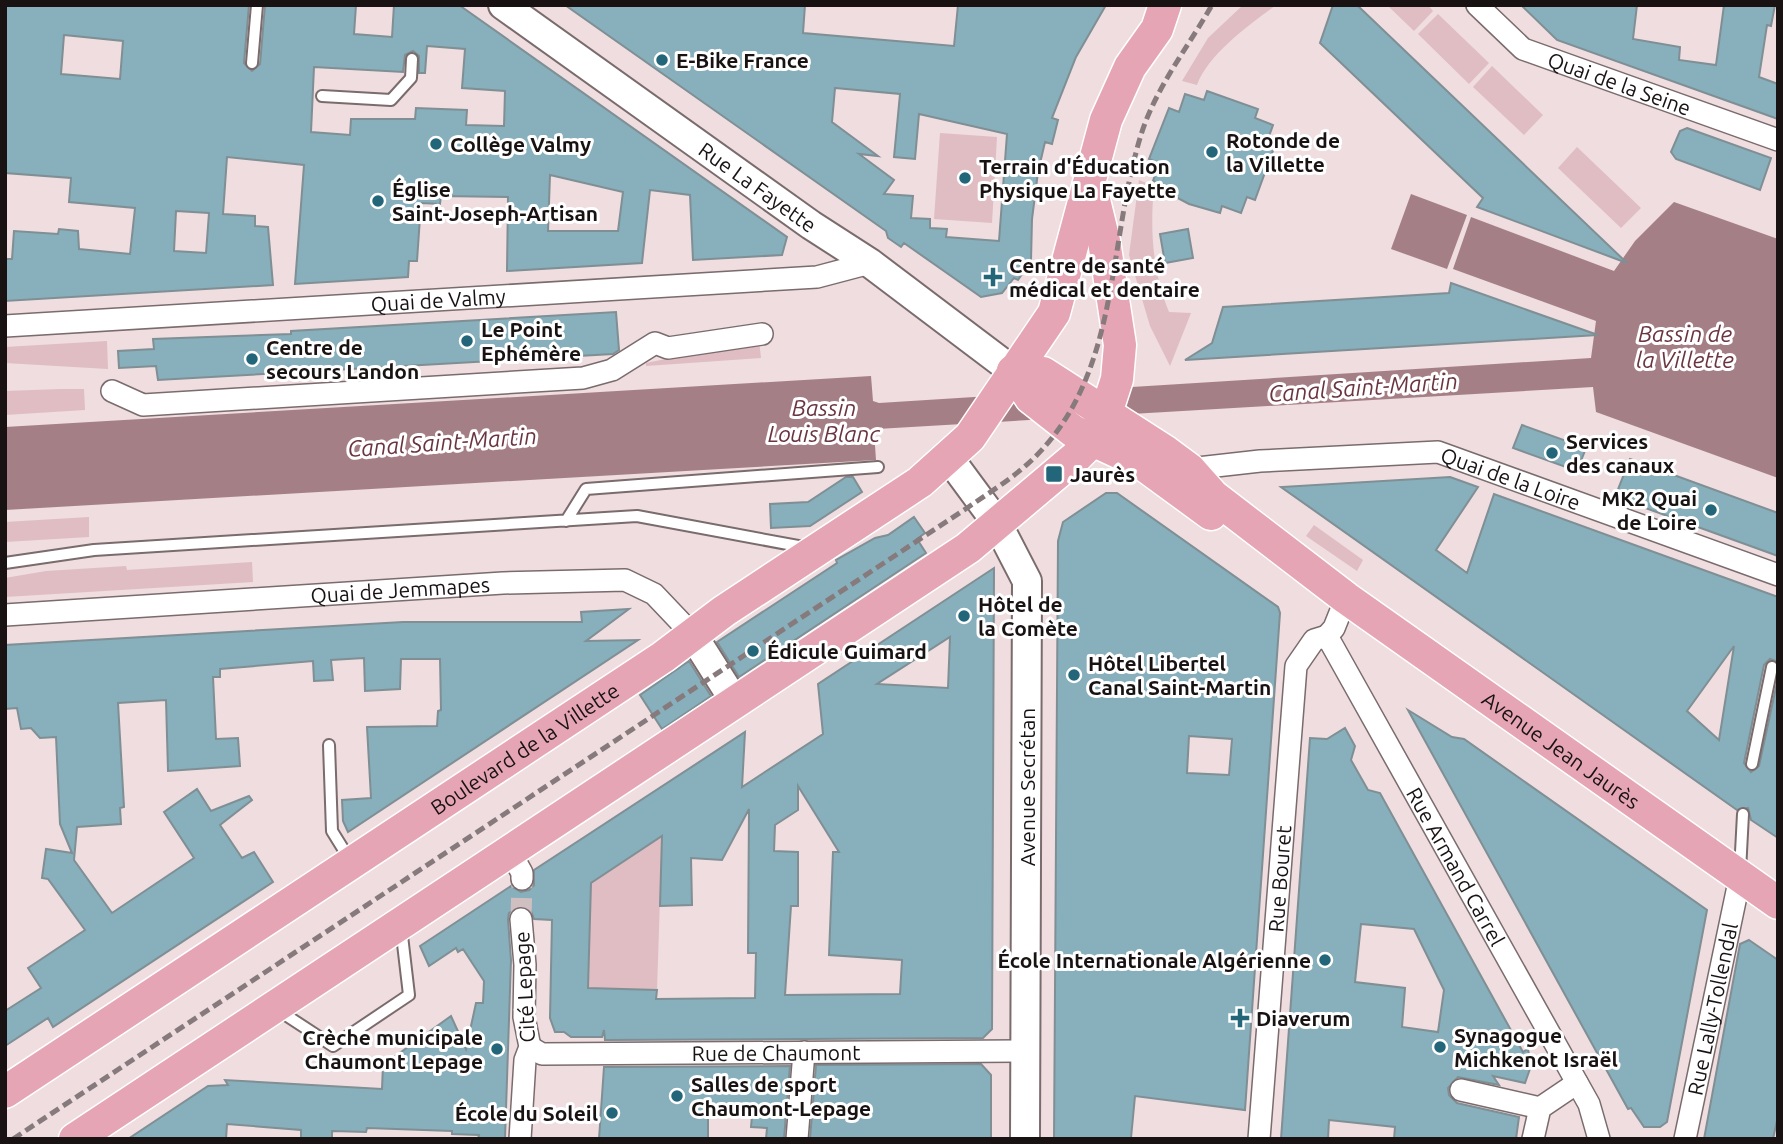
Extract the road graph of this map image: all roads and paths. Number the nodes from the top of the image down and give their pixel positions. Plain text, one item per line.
1 (257, 5) edge
2 (503, 5) edge
3 (1189, 5) edge
4 (1477, 5) edge
5 (1161, 17) edge
6 (412, 59) dead end
7 (252, 63) dead end
8 (322, 96) dead end
9 (1778, 140) edge
10 (1090, 175) junction
11 (870, 263) junction
12 (5, 326) edge
13 (762, 334) dead end
14 (1013, 372) junction
15 (112, 391) dead end
16 (1106, 413) junction
17 (1092, 441) junction
18 (949, 458) junction
19 (878, 467) dead end
20 (1189, 469) junction
21 (566, 520) junction
22 (997, 523) junction
23 (818, 549) junction
24 (5, 563) edge
25 (1778, 575) edge
26 (1346, 598) junction
27 (5, 615) edge
28 (692, 634) junction
29 (1327, 636) junction
30 (1772, 667) dead end
31 (735, 702) junction
32 (329, 745) dead end
33 (1752, 764) dead end
34 (1742, 814) dead end
35 (351, 862) junction
36 (1740, 877) junction
37 (1778, 903) edge
38 (521, 919) tunnel mouth
39 (401, 924) junction
40 (272, 1007) junction
41 (530, 1047) junction
42 (1026, 1051) junction
43 (804, 1052) junction
44 (1577, 1083) junction
45 (1461, 1090) dead end
46 (5, 1092) edge
47 (1589, 1104) junction
48 (1540, 1108) junction
49 (75, 1139) edge
50 (520, 1139) edge
51 (797, 1139) edge
52 (1025, 1139) edge
53 (1259, 1139) edge
54 (1533, 1139) edge
55 (1599, 1139) edge
56 (1614, 1139) edge
57 (1685, 1139) edge

1 - 7 lane
2 - 11 main road, Rue La Fayette
3 - 5 main road, Boulevard de la Villette
4 - 9 street, Quai de la Seine
5 - 10 main road, Boulevard de la Villette
6 - 8 lane
10 - 14 main road, Boulevard de la Villette
10 - 16 main road
11 - 12 street, Quai de Valmy
11 - 14 main road, Rue La Fayette
13 - 15 street
14 - 16 main road, Avenue Jean Jaurès
14 - 17 main road, Avenue Jean Jaurès
14 - 18 main road, Boulevard de la Villette
16 - 17 main road
16 - 20 main road, Avenue Jean Jaurès
17 - 22 main road
17 - 26 main road, Avenue Jean Jaurès
18 - 22 main road, Avenue Secrétan
18 - 23 main road, Boulevard de la Villette
19 - 21 lane
20 - 25 street, Quai de la Loire
20 - 26 main road, Avenue Jean Jaurès
21 - 23 lane
21 - 24 lane
22 - 31 main road
22 - 42 main road, Avenue Secrétan
23 - 28 main road, Boulevard de la Villette
26 - 29 street
26 - 36 main road, Avenue Jean Jaurès
27 - 28 street, Quai de Jemmapes
28 - 31 main road, Quai de Jemmapes
28 - 35 main road, Boulevard de la Villette
29 - 44 street, Rue Armand Carrel
29 - 53 street, Rue Bouret
30 - 33 lane
31 - 39 main road
32 - 35 lane
34 - 36 lane
35 - 46 main road, Boulevard de la Villette
36 - 37 main road, Avenue Jean Jaurès
36 - 57 street, Rue Lally-Tollendal
38 - 41 street, Cité Lepage
39 - 40 main road
39 - 40 lane
40 - 49 main road
41 - 43 street, Rue de Chaumont
41 - 50 street, Cité Lepage
42 - 43 street, Rue de Chaumont
42 - 52 main road, Avenue Secrétan
43 - 51 street
44 - 47 street, Rue Armand Carrel
44 - 48 street
45 - 48 street
47 - 55 street, Rue Armand Carrel
47 - 56 street
48 - 54 street

